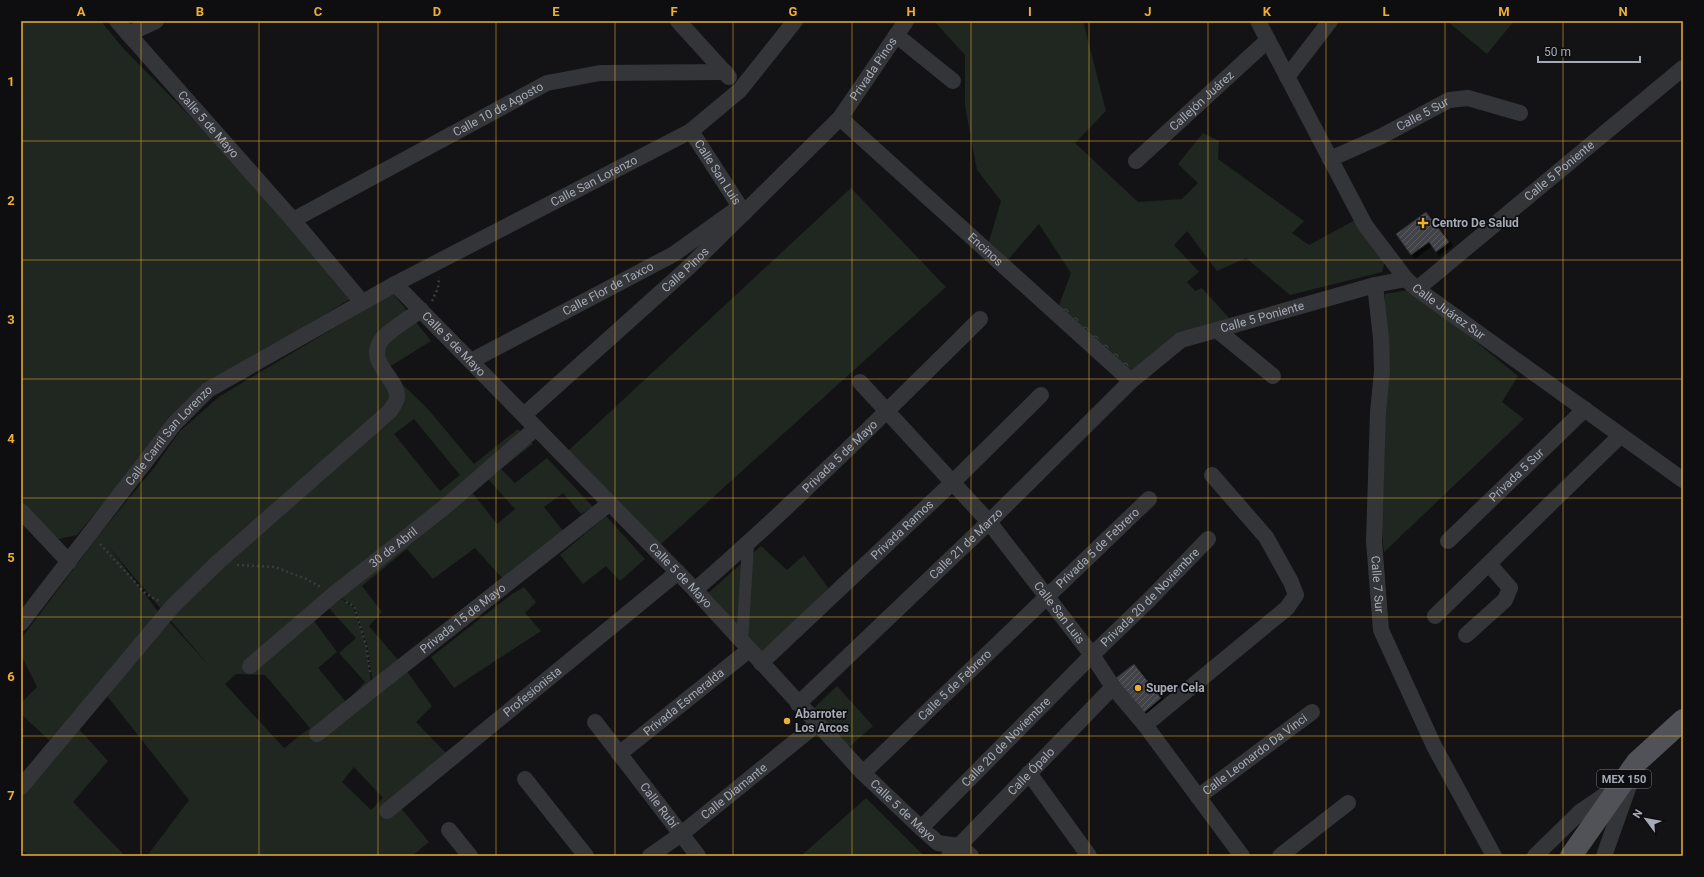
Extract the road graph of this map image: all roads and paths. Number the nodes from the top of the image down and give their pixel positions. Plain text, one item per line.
1 (117, 21) edge
2 (156, 21) edge
3 (678, 21) edge
4 (795, 21) edge
5 (906, 21) edge
6 (1258, 21) edge
7 (1330, 21) edge
8 (128, 34) junction
9 (896, 35) junction
10 (1268, 40) junction
11 (1683, 68) edge
12 (724, 72) junction
13 (1287, 77) junction
14 (953, 81) dead end
15 (740, 90) junction
16 (1520, 113) dead end
17 (840, 118) junction
18 (691, 132) junction
19 (1330, 159) junction
20 (1136, 161) dead end
21 (741, 210) junction
22 (292, 220) junction
23 (440, 262) junction
24 (395, 284) junction
25 (1412, 284) junction
26 (1375, 285) junction
27 (362, 302) junction
28 (421, 310) junction
29 (980, 319) dead end
30 (1217, 330) junction
31 (471, 361) junction
32 (1273, 376) dead end
33 (1131, 381) junction
34 (860, 382) dead end
35 (1041, 395) dead end
36 (1585, 409) junction
37 (886, 412) junction
38 (524, 415) junction
39 (536, 428) junction
40 (1620, 436) junction
41 (1212, 475) dead end
42 (1683, 480) edge
43 (953, 482) junction
44 (1149, 499) dead end
45 (610, 503) junction
46 (21, 510) edge
47 (989, 522) junction
48 (90, 534) junction
49 (1208, 539) dead end
50 (1448, 541) dead end
51 (748, 545) junction
52 (69, 562) junction
53 (1489, 564) junction
54 (678, 572) junction
55 (695, 590) junction
56 (1047, 597) junction
57 (172, 607) junction
58 (1435, 616) dead end
59 (21, 623) edge
60 (1466, 635) dead end
61 (745, 646) junction
62 (1092, 655) junction
63 (762, 663) junction
64 (250, 666) dead end
65 (1112, 687) junction
66 (798, 704) junction
67 (1312, 712) dead end
68 (1683, 720) edge
69 (595, 722) dead end
70 (817, 724) junction
71 (1145, 725) junction
72 (317, 734) dead end
73 (619, 754) junction
74 (1637, 762) junction
75 (863, 773) junction
76 (1028, 773) junction
77 (525, 779) dead end
78 (1620, 784) junction
79 (21, 787) edge
80 (1198, 797) junction
81 (1348, 803) dead end
82 (387, 811) dead end
83 (921, 828) junction
84 (449, 830) dead end
85 (680, 835) junction
86 (1574, 852) edge
87 (960, 853) edge
88 (470, 856) edge
89 (586, 856) edge
90 (650, 856) edge
91 (698, 856) edge
92 (1089, 856) edge
93 (1242, 856) edge
94 (1280, 856) edge
95 (1494, 856) edge
96 (1535, 856) edge
97 (1604, 856) edge

1 - 8 street, Calle 5 de Mayo
2 - 8 street
3 - 12 street
4 - 15 street, Calle San Lorenzo
5 - 9 street, Privada Pinos
6 - 10 street, Calle Juárez Sur
7 - 13 street
8 - 22 street, Calle 5 de Mayo
9 - 14 street
9 - 17 street, Privada Pinos
10 - 13 street, Calle Juárez Sur
10 - 20 street, Callejón Juárez
11 - 25 street, Calle 5 Poniente
12 - 15 street
12 - 22 street, Calle 10 de Agosto
13 - 19 street, Calle Juárez Sur
15 - 18 street, Calle San Lorenzo
16 - 19 street, Calle 5 Sur
17 - 21 street, Calle Pinos
17 - 33 street, Encinos
18 - 21 street, Calle San Luis
18 - 23 street, Calle San Lorenzo
19 - 25 street, Calle Juárez Sur
21 - 31 street, Calle Flor de Taxco
21 - 38 street, Calle Pinos
22 - 27 street, Calle 5 de Mayo
23 - 24 street, Calle San Lorenzo
23 - 28 path
24 - 27 street, Calle San Lorenzo
24 - 28 street, Calle 5 de Mayo
25 - 26 street, Calle 5 Poniente
25 - 36 street, Calle Juárez Sur
26 - 30 street, Calle 5 Poniente
26 - 95 street, Calle 7 Sur
27 - 48 street, Calle Carril San Lorenzo
28 - 31 street, Calle 5 de Mayo
28 - 57 street
29 - 37 street, Privada 5 de Mayo
30 - 32 street
30 - 33 street, Calle 5 Poniente
31 - 38 street, Calle 5 de Mayo
33 - 47 street, Calle 21 de Marzo
34 - 37 street, Calle San Luis
35 - 43 street, Privada Ramos
36 - 40 street, Calle Juárez Sur
36 - 50 street, Privada 5 Sur
37 - 43 street, Calle San Luis
37 - 51 street, Privada 5 de Mayo
38 - 39 street, Calle 5 de Mayo
39 - 45 street, Calle 5 de Mayo
39 - 64 street, 30 de Abril
40 - 42 street, Calle Juárez Sur
40 - 53 street
41 - 71 street
43 - 47 street, Calle San Luis
43 - 63 street, Privada Ramos
44 - 56 street, Privada 5 de Febrero
45 - 54 street, Calle 5 de Mayo
45 - 72 street, Privada 15 de Mayo
46 - 52 street
47 - 56 street, Calle San Luis
47 - 66 street, Calle 21 de Marzo
48 - 52 street, Calle Carril San Lorenzo
48 - 57 path
49 - 62 street, Privada 20 de Noviembre
51 - 55 street, Privada 5 de Mayo
51 - 61 street
52 - 59 street, Calle Carril San Lorenzo
53 - 58 street
53 - 60 street
54 - 55 street, Calle 5 de Mayo
54 - 82 street, Profesionista
55 - 61 street, Calle 5 de Mayo
56 - 62 street, Calle San Luis
56 - 75 street, Calle 5 de Febrero
57 - 79 street
61 - 63 street, Calle 5 de Mayo
61 - 73 street, Privada Esmeralda
62 - 65 street, Calle San Luis
62 - 83 street, Calle 20 de Noviembre
63 - 66 street, Calle 5 de Mayo
65 - 71 street, Calle San Luis
65 - 76 street, Calle Ópalo
66 - 70 street, Calle 5 de Mayo
67 - 80 street, Calle Leonardo Da Vinci
68 - 74 main road, MEX 150
69 - 73 street, Calle Rubí
70 - 75 street, Calle 5 de Mayo
70 - 85 street, Calle Diamante
71 - 80 street, Calle San Luis
73 - 85 street, Calle Rubí
74 - 78 main road, MEX 150
74 - 97 street
75 - 83 street, Calle 5 de Mayo
76 - 87 street, Calle Ópalo
76 - 92 street
77 - 89 street
78 - 86 main road, MEX 150
78 - 96 street
80 - 93 street, Calle San Luis
81 - 94 street
83 - 87 street, Calle 5 de Mayo
84 - 88 street
85 - 90 street, Calle Diamante
85 - 91 street, Calle Rubí

